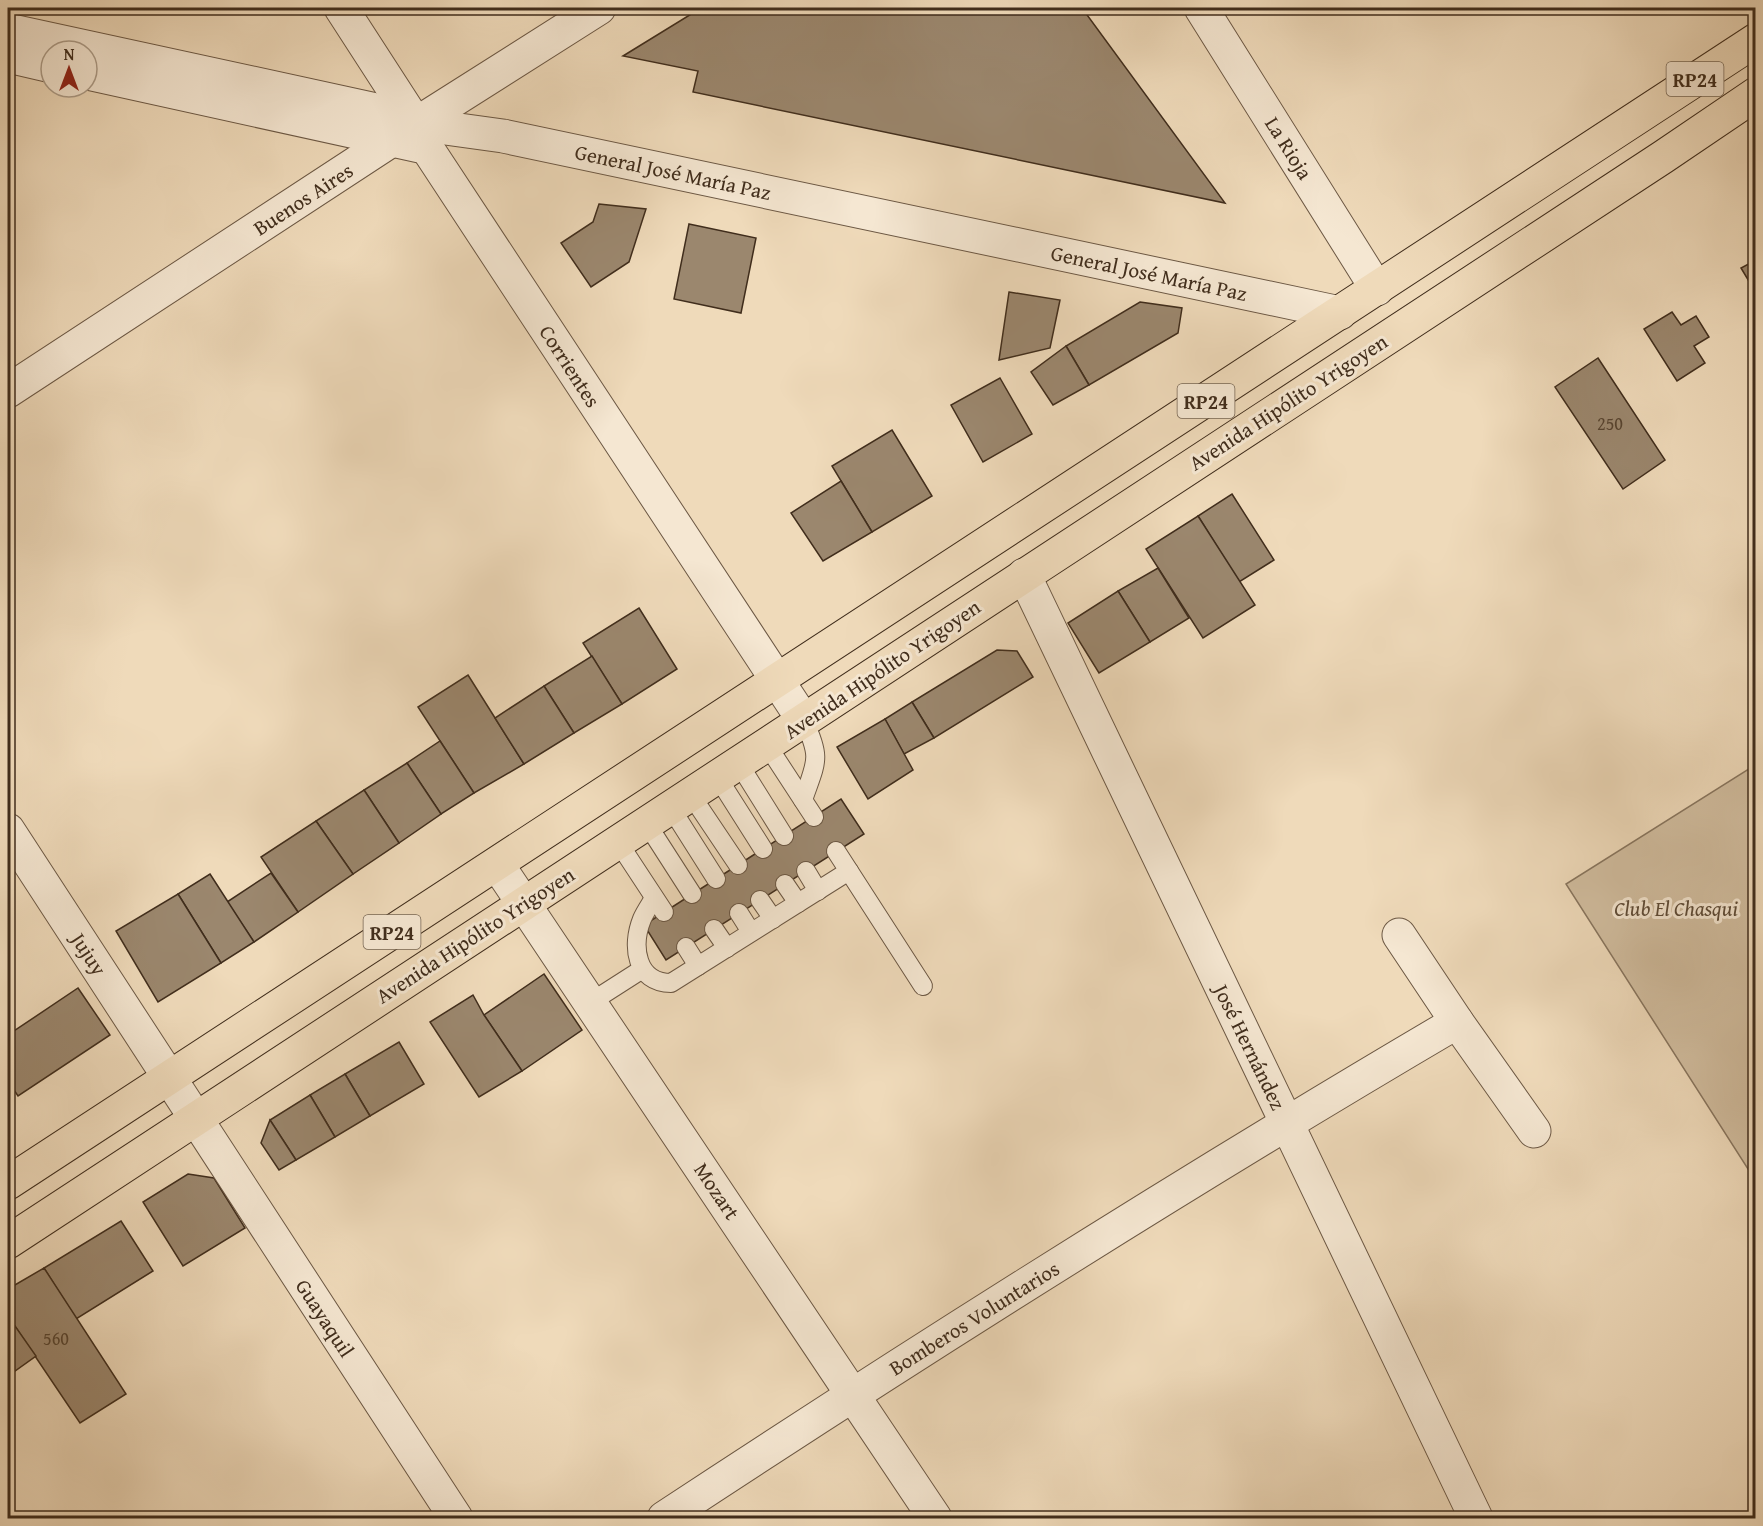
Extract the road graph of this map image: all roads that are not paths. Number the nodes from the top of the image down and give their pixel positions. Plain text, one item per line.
1 (341, 8) edge
2 (599, 8) edge
3 (1201, 8) edge
4 (1755, 22) edge
5 (8, 30) edge
6 (1755, 40) edge
7 (8, 56) edge
8 (39, 63) edge
9 (99, 75) edge
10 (1755, 94) edge
11 (1755, 106) edge
12 (1634, 118) junction
13 (412, 137) junction
14 (1663, 157) junction
15 (1377, 289) junction
16 (1340, 313) junction
17 (8, 391) edge
18 (1024, 575) junction
19 (777, 680) junction
20 (804, 721) junction
21 (767, 745) junction
22 (693, 794) junction
23 (803, 800) junction
24 (814, 817) dead end
25 (8, 830) edge
26 (784, 836) dead end
27 (618, 843) junction
28 (763, 849) dead end
29 (836, 851) dead end
30 (497, 864) junction
31 (738, 865) dead end
32 (806, 871) dead end
33 (849, 871) junction
34 (716, 879) dead end
35 (785, 884) dead end
36 (818, 891) junction
37 (692, 894) dead end
38 (760, 900) dead end
39 (525, 903) junction
40 (798, 903) junction
41 (739, 913) dead end
42 (773, 919) junction
43 (714, 929) dead end
44 (751, 932) junction
45 (1399, 935) dead end
46 (686, 947) dead end
47 (726, 948) junction
48 (698, 966) junction
49 (641, 970) junction
50 (923, 986) dead end
51 (591, 1002) junction
52 (1456, 1022) junction
53 (170, 1077) junction
54 (194, 1118) junction
55 (1286, 1122) junction
56 (1534, 1131) dead end
57 (8, 1184) edge
58 (8, 1242) edge
59 (853, 1394) junction
60 (456, 1518) edge
61 (664, 1518) edge
62 (935, 1518) edge
63 (1476, 1518) edge

1 - 13 street, Corrientes
2 - 13 street, Buenos Aires
3 - 15 street, La Rioja
4 - 12 street
5 - 13 street, General José María Paz
6 - 12 main road, RP24
7 - 8 street
9 - 13 street, General José María Paz
10 - 14 main road, Avenida Hipólito Yrigoyen / RP24
11 - 14 street
12 - 15 main road, RP24
13 - 16 street, General José María Paz
13 - 17 street, Buenos Aires
13 - 19 street, Corrientes
14 - 18 main road, Avenida Hipólito Yrigoyen / RP24
15 - 16 main road, RP24
16 - 19 main road, RP24
18 - 20 main road, Avenida Hipólito Yrigoyen / RP24
18 - 55 street, José Hernández
19 - 20 street, Corrientes
19 - 30 main road, RP24
20 - 21 main road, Avenida Hipólito Yrigoyen / RP24
20 - 23 lane
21 - 22 main road, Avenida Hipólito Yrigoyen / RP24
21 - 23 lane
22 - 26 lane
22 - 27 main road, Avenida Hipólito Yrigoyen / RP24
22 - 28 lane
22 - 31 lane
22 - 34 lane
22 - 37 lane
23 - 24 lane
25 - 53 street, Jujuy
27 - 39 main road, Avenida Hipólito Yrigoyen / RP24
27 - 49 lane
29 - 33 lane
30 - 39 street, Mozart
30 - 53 main road, RP24
32 - 36 lane
33 - 36 lane
33 - 50 lane
35 - 40 lane
36 - 40 lane
38 - 42 lane
39 - 51 street, Mozart
39 - 54 main road, Avenida Hipólito Yrigoyen / RP24
40 - 42 lane
41 - 44 lane
42 - 44 lane
43 - 47 lane
44 - 47 lane
45 - 52 street
46 - 48 lane
47 - 48 lane
48 - 49 lane
49 - 51 lane
51 - 59 street, Mozart
52 - 55 street, Bomberos Voluntarios
52 - 56 street
53 - 54 street, Jujuy
53 - 57 main road, RP24
54 - 58 main road, Avenida Hipólito Yrigoyen / RP24
54 - 60 street, Guayaquil
55 - 59 street, Bomberos Voluntarios
55 - 63 street, José Hernández
59 - 61 street, Bomberos Voluntarios
59 - 62 street, Mozart

